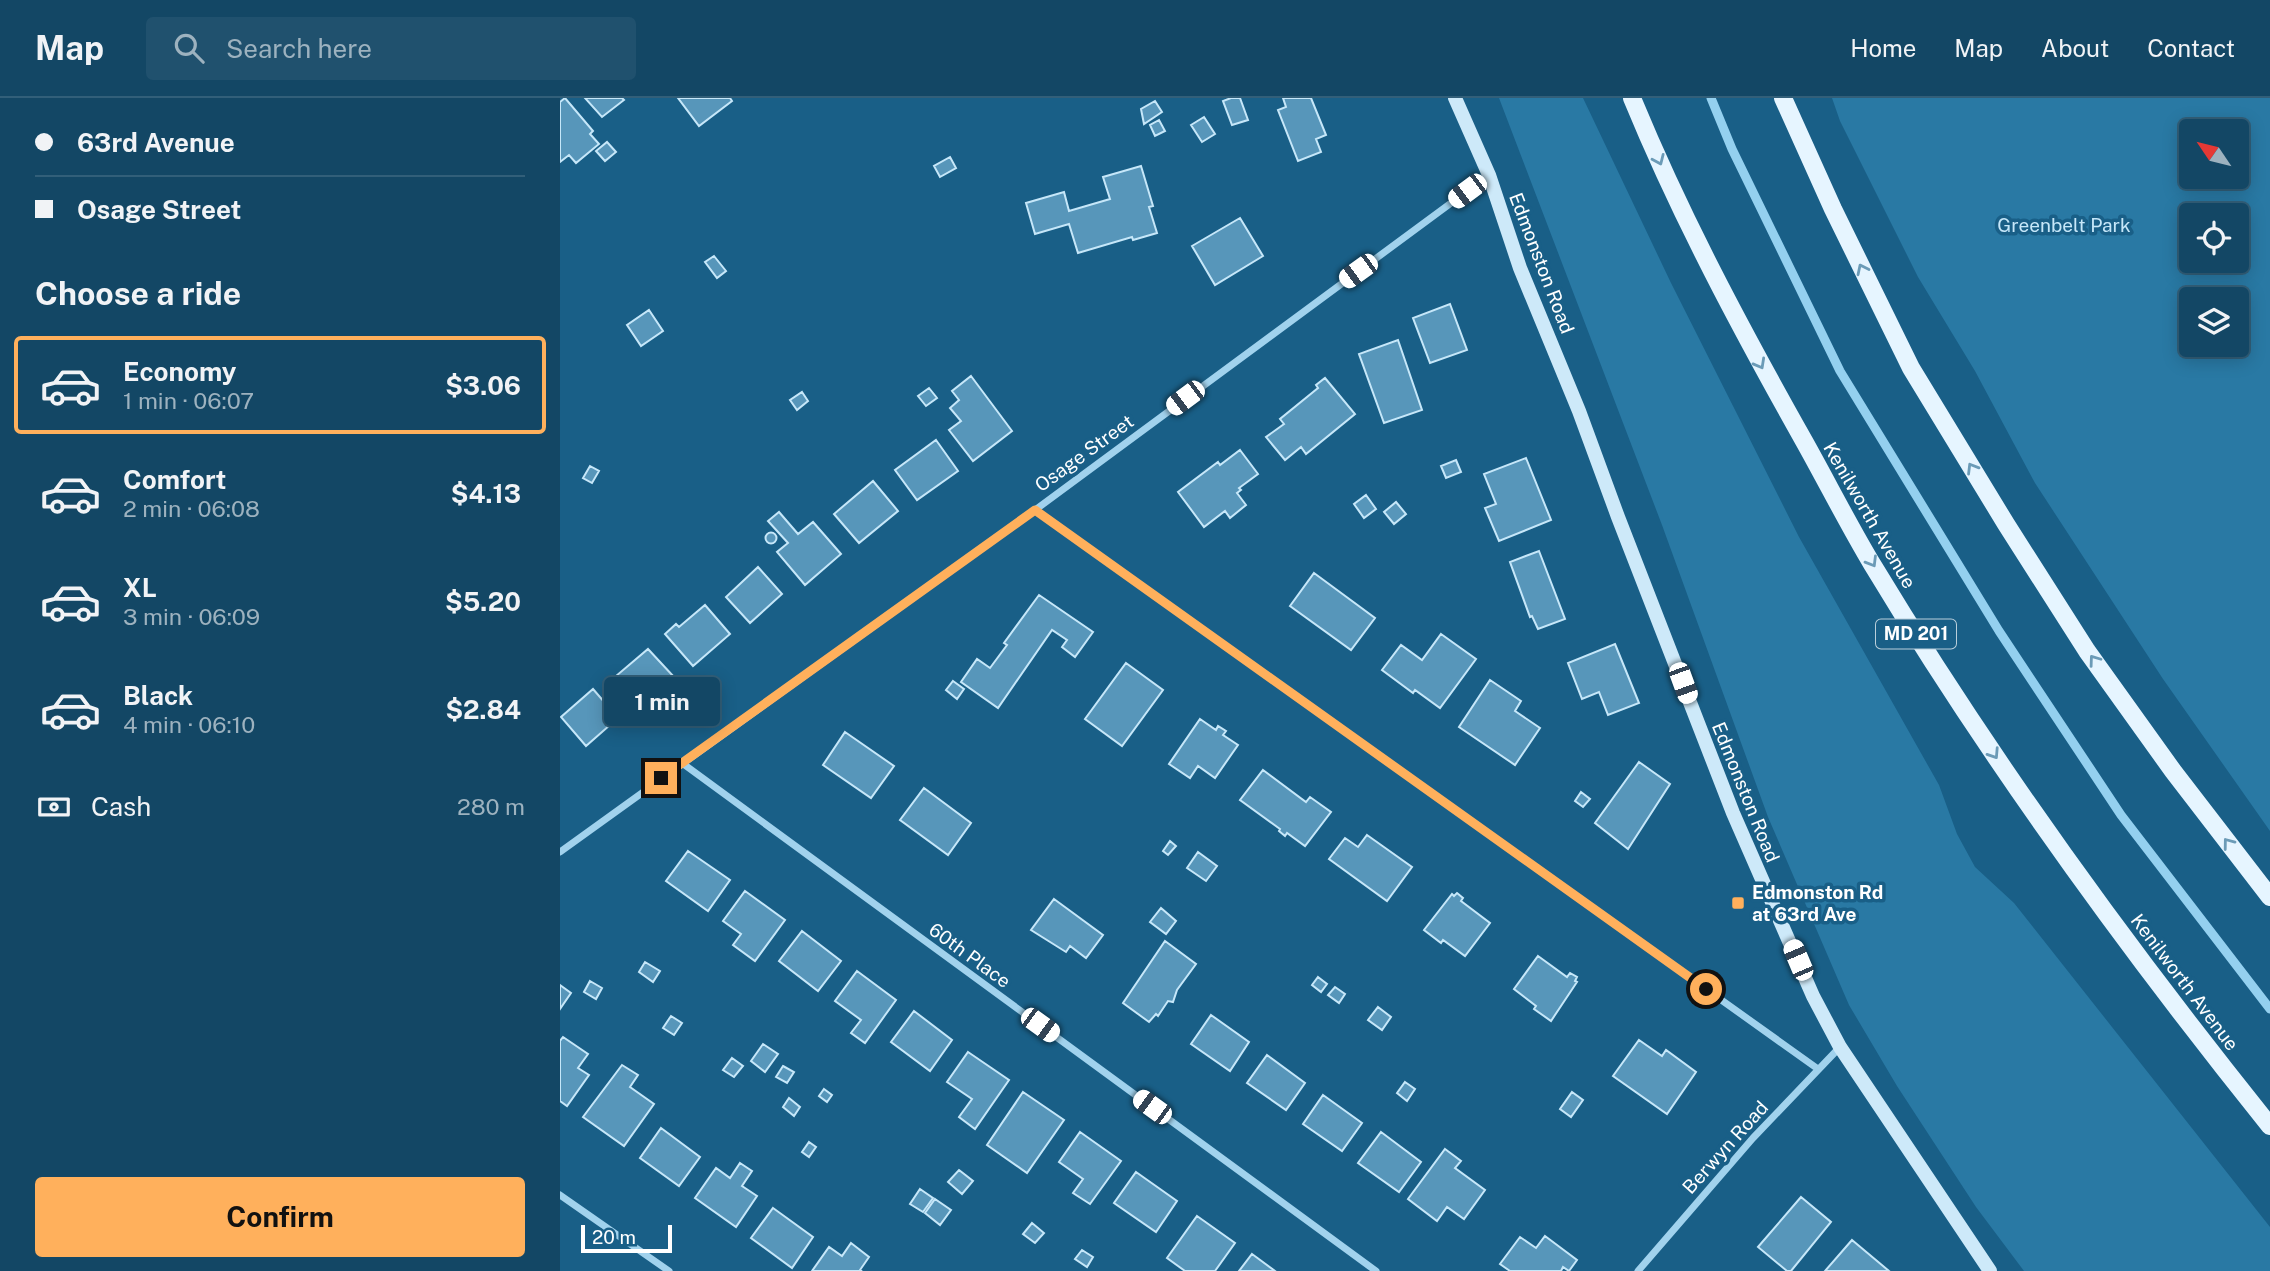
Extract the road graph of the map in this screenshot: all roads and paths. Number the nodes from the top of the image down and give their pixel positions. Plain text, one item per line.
1 (1455, 98) edge
2 (1632, 98) edge
3 (1783, 98) edge
4 (1489, 175) junction
5 (1035, 510) junction
6 (682, 763) junction
7 (560, 852) edge
8 (2270, 897) edge
9 (1840, 1047) junction
10 (1818, 1069) junction
11 (2270, 1126) edge
12 (560, 1195) edge
13 (669, 1271) edge
14 (1376, 1271) edge
15 (1638, 1271) edge
16 (1990, 1271) edge

1 - 4 street, Edmonston Road
2 -> 11 main road, Kenilworth Avenue / MD 201
8 -> 3 main road
4 - 5 street, Osage Street
4 - 9 street, Edmonston Road
5 - 6 street, Osage Street
5 - 10 street
6 - 7 street, Osage Street
6 - 14 street, 60th Place
9 - 10 street, Berwyn Road
9 - 16 street, Edmonston Road
10 - 15 street, Berwyn Road
12 - 13 street

